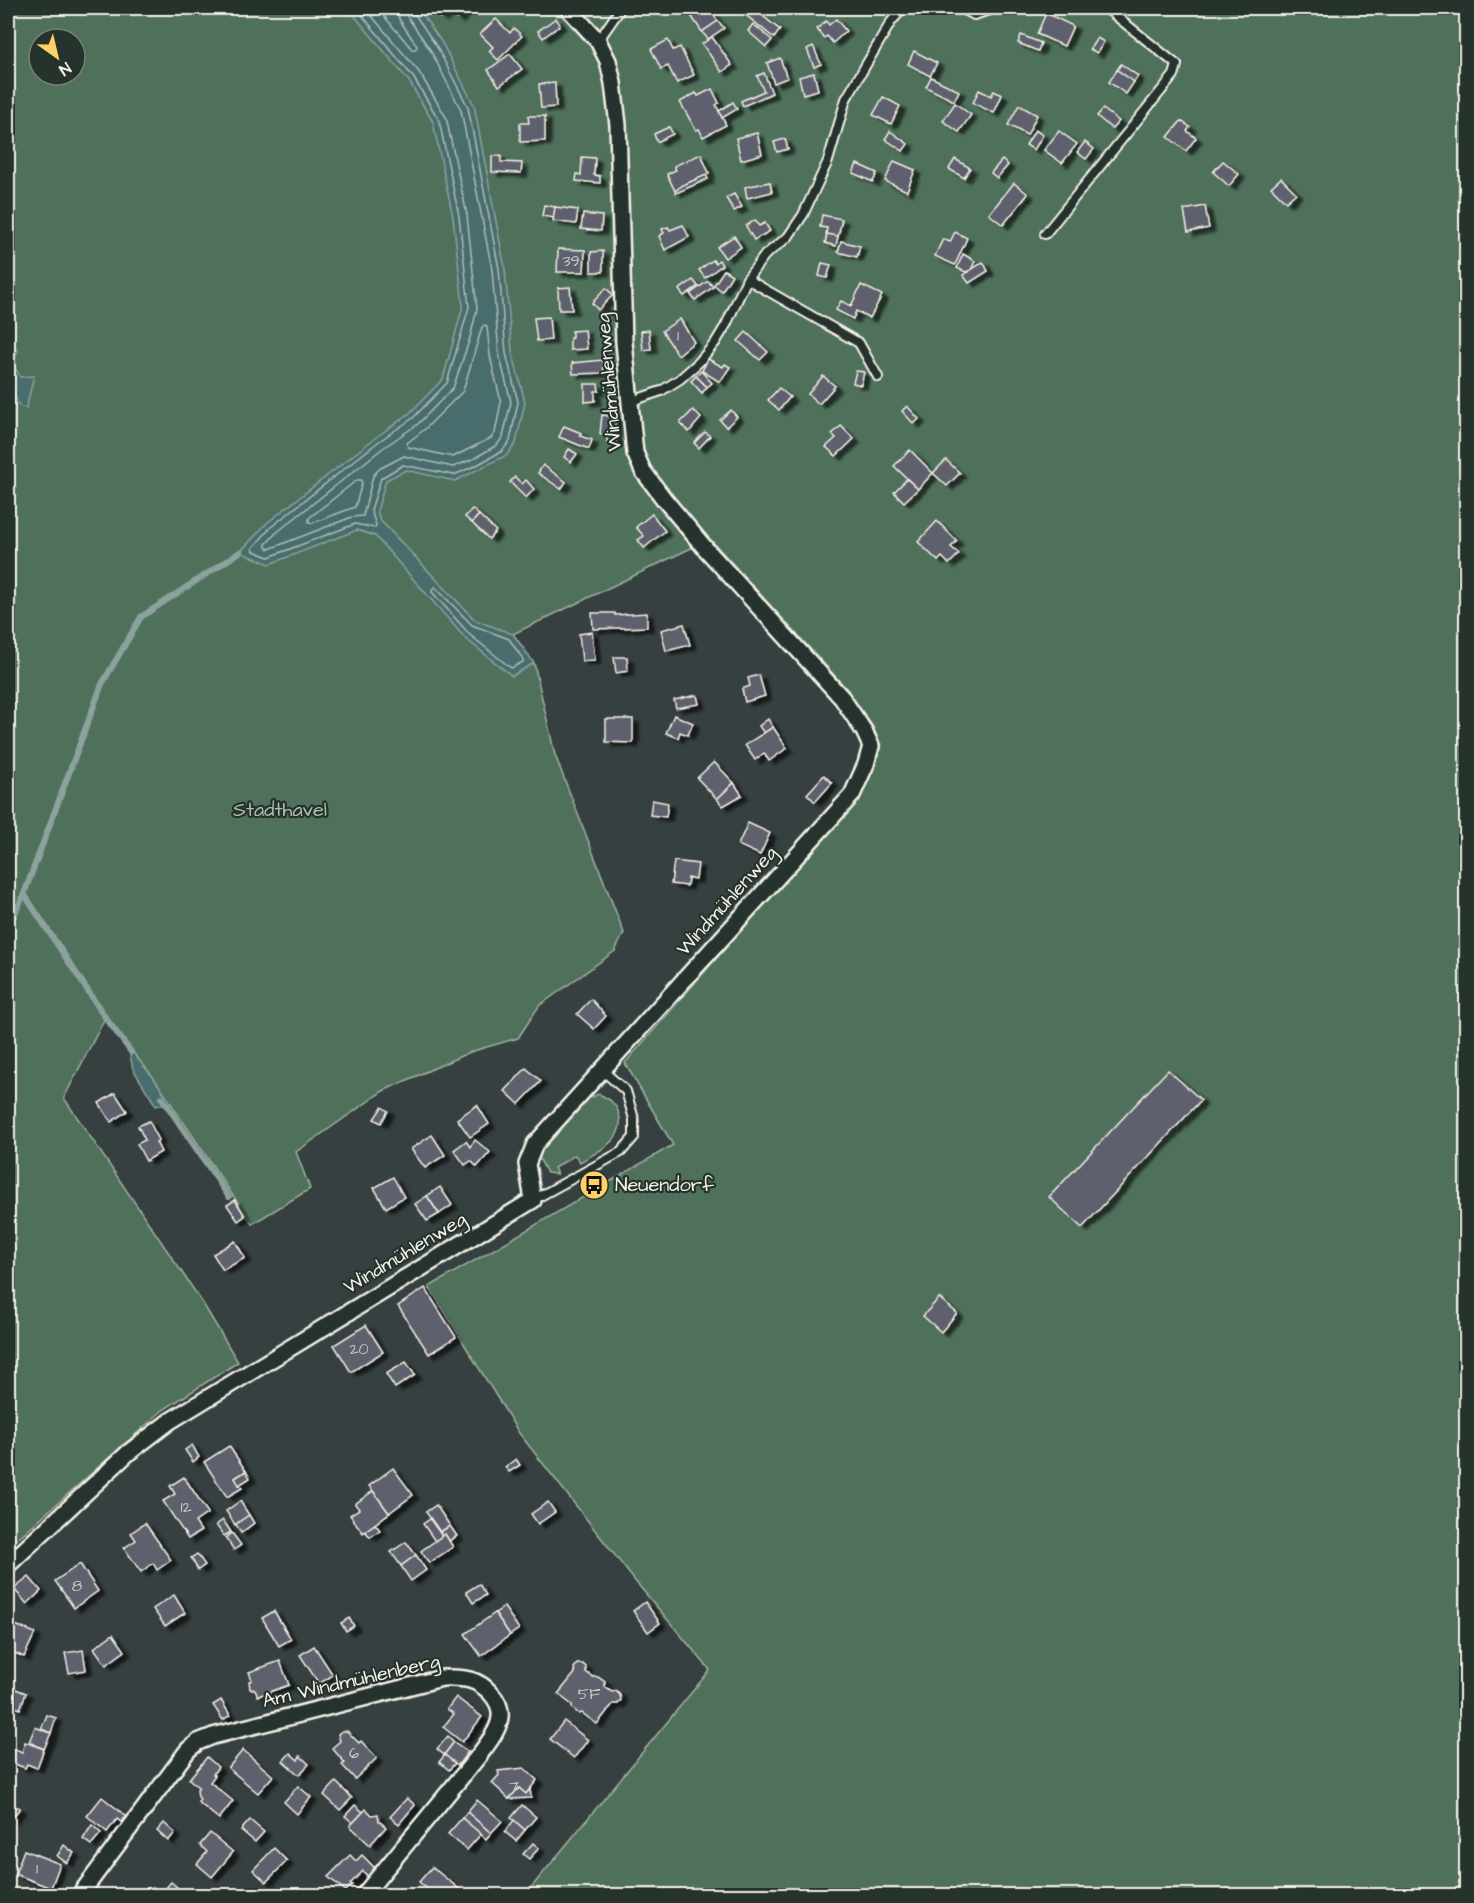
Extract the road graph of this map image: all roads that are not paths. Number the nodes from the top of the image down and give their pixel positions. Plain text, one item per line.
1 (568, 8) edge
2 (621, 8) edge
3 (903, 8) edge
4 (961, 8) edge
5 (997, 8) edge
6 (1106, 8) edge
7 (598, 40) junction
8 (1045, 234) dead end
9 (747, 279) junction
10 (878, 377) dead end
11 (629, 402) junction
12 (602, 1070) junction
13 (533, 1200) junction
14 (8, 1564) edge
15 (79, 1896) edge
16 (363, 1896) edge

1 - 7 street, Windmühlenweg
2 - 7 lane
3 - 9 lane
4 - 5 lane
6 - 8 lane
7 - 11 street, Windmühlenweg
9 - 10 lane
9 - 11 lane
11 - 12 street, Windmühlenweg
12 - 13 street, Windmühlenweg
12 - 13 lane
13 - 14 street, Windmühlenweg
15 - 16 street, Am Windmühlenberg

